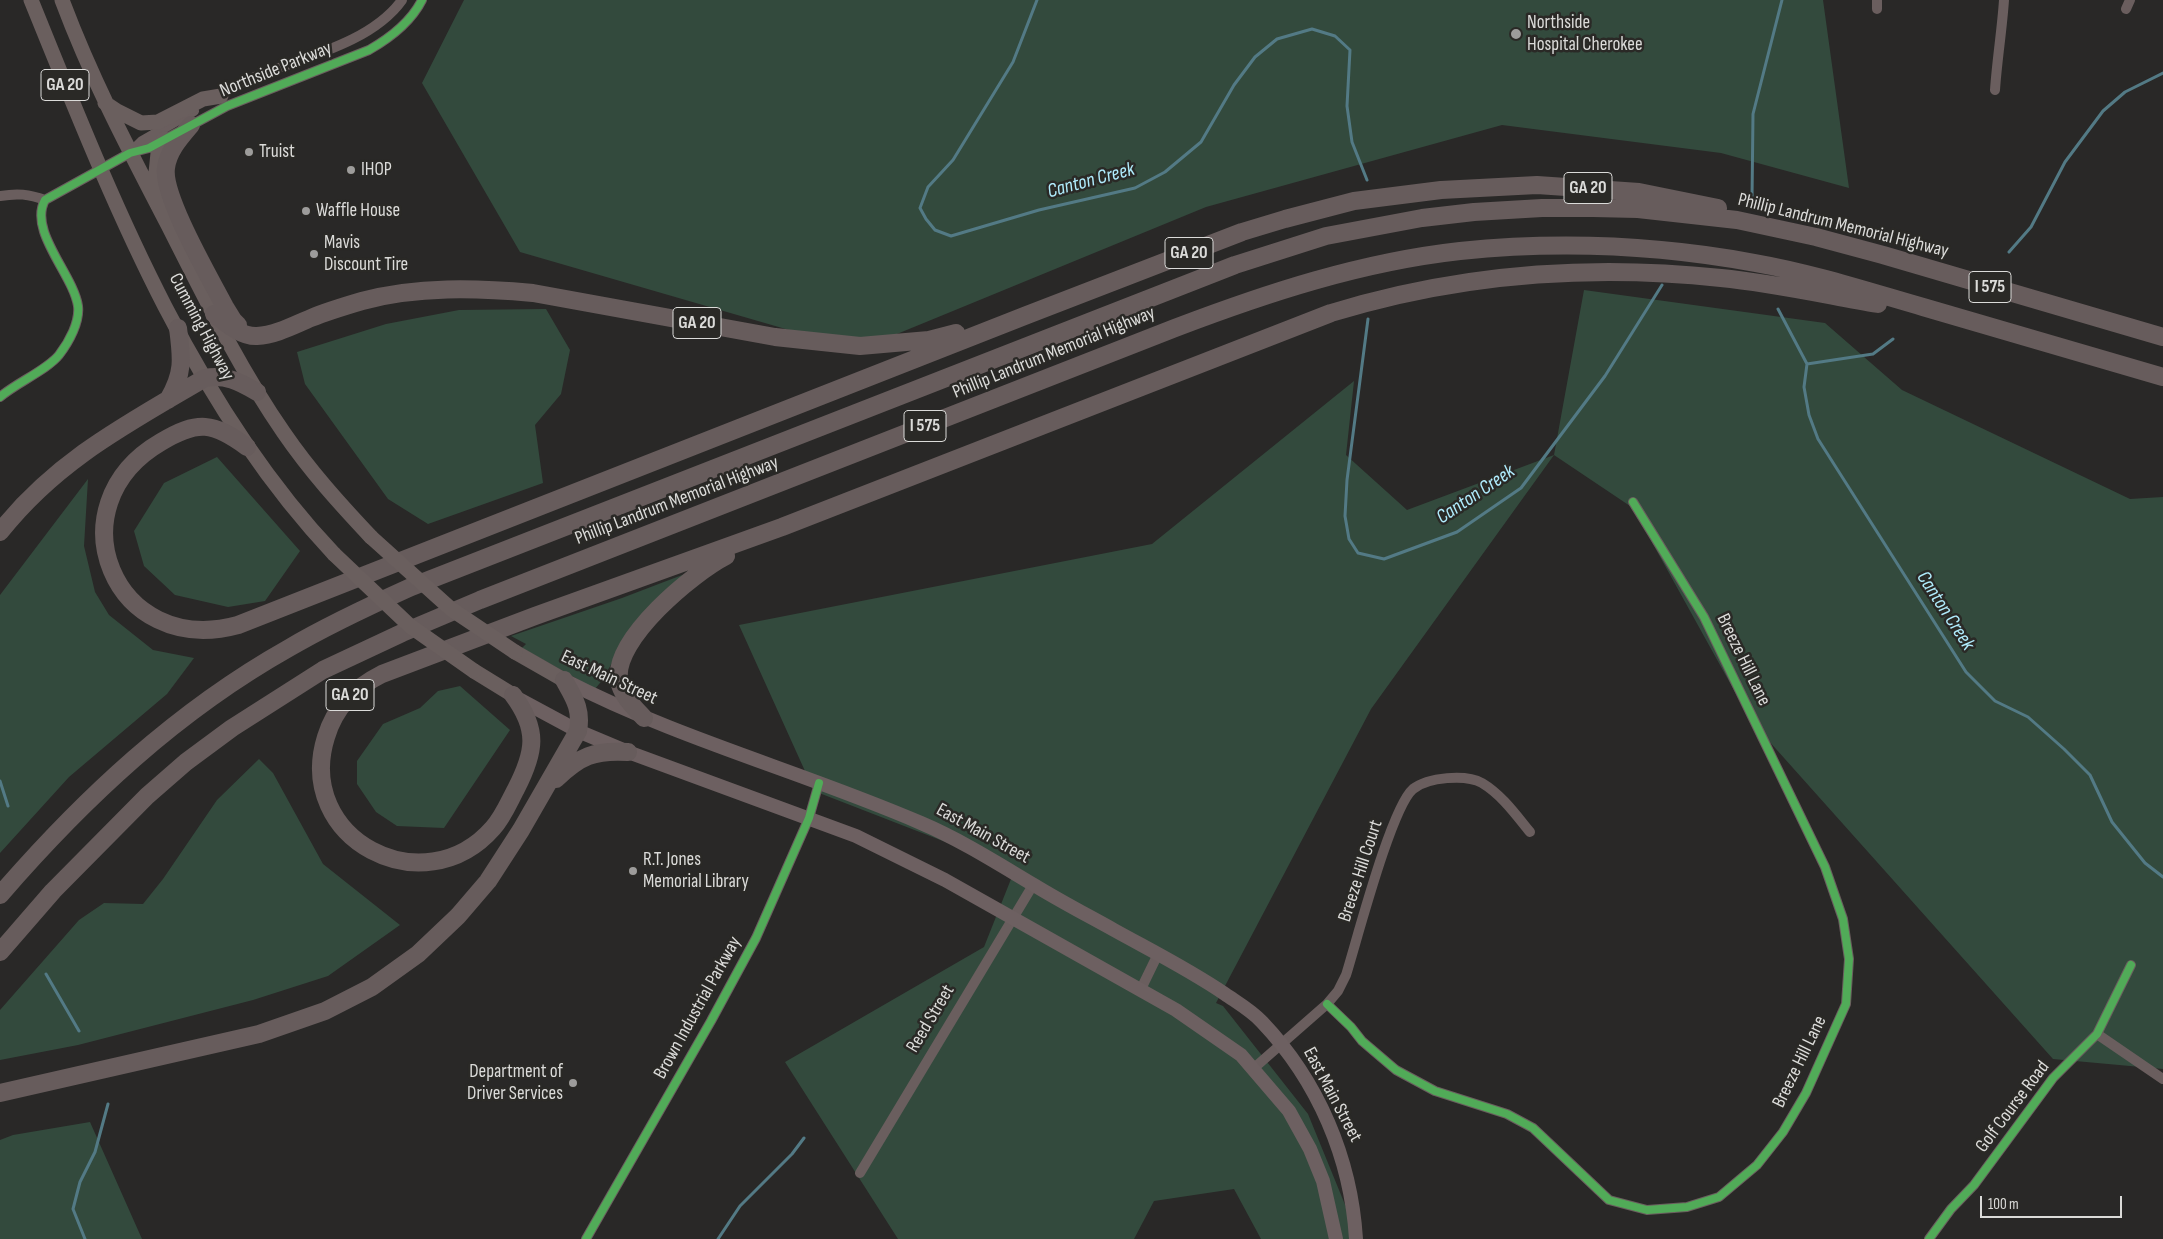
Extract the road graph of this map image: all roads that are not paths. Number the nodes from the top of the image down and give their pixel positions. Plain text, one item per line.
1 (30, 0) edge
2 (62, 0) edge
3 (402, 0) edge
4 (422, 0) edge
5 (2004, 0) edge
6 (1995, 90) dead end
7 (221, 96) junction
8 (105, 103) junction
9 (191, 125) junction
10 (164, 139) junction
11 (130, 153) junction
12 (101, 170) junction
13 (0, 196) edge
14 (45, 200) junction
15 (158, 206) junction
16 (1816, 237) junction
17 (214, 314) junction
18 (1027, 315) junction
19 (317, 316) junction
20 (1968, 320) junction
21 (178, 328) junction
22 (2163, 337) edge
23 (2163, 377) edge
24 (204, 378) junction
25 (257, 392) junction
26 (0, 397) edge
27 (167, 400) junction
28 (247, 447) junction
29 (1633, 502) dead end
30 (782, 527) junction
31 (0, 532) edge
32 (451, 610) joint
33 (564, 680) junction
34 (513, 695) junction
35 (644, 718) junction
36 (578, 730) junction
37 (628, 752) junction
38 (819, 783) junction
39 (543, 792) junction
40 (809, 818) junction
41 (1530, 832) dead end
42 (1033, 885) junction
43 (0, 895) edge
44 (1012, 917) junction
45 (0, 952) edge
46 (1158, 954) junction
47 (2130, 965) dead end
48 (1141, 989) junction
49 (1327, 1004) junction
50 (2097, 1034) junction
51 (1280, 1045) junction
52 (1254, 1068) junction
53 (2163, 1078) edge
54 (0, 1093) edge
55 (860, 1172) dead end
56 (586, 1239) edge
57 (1336, 1239) edge
58 (1356, 1239) edge
59 (1929, 1239) edge

1 - 12 main road, Cumming Highway / GA 20
2 - 8 main road, Cumming Highway / GA 20
3 - 7 street, Northside Parkway
4 - 9 street, Northside Parkway
5 - 6 street
7 - 8 main road
7 - 11 street, Northside Parkway
8 - 11 main road, Cumming Highway / GA 20
9 - 10 street, Northside Parkway
9 - 19 highway
10 - 11 street, Northside Parkway
10 - 15 main road
11 - 12 street
11 - 15 main road, Cumming Highway / GA 20
12 - 14 street
12 - 21 main road, Cumming Highway / GA 20
13 - 14 street
14 - 26 street
15 - 17 main road, Cumming Highway / GA 20
16 - 18 highway, GA 20
16 - 22 highway, Phillip Landrum Memorial Highway / I 575
16 - 43 highway, Phillip Landrum Memorial Highway / I 575
17 - 19 highway, GA 20
17 - 25 main road, Cumming Highway
18 - 19 highway, GA 20
18 - 28 highway
20 - 23 highway, Phillip Landrum Memorial Highway / I 575
20 - 30 highway, GA 20
20 - 45 highway, Phillip Landrum Memorial Highway / I 575
21 - 24 main road, Cumming Highway / GA 20
21 - 27 highway
24 - 25 highway
24 - 27 highway
24 - 28 main road, Cumming Highway / GA 20
25 - 32 main road, Cumming Highway, bridge
27 - 31 highway
28 - 34 main road, Cumming Highway / GA 20, bridge
29 - 49 street, Breeze Hill Lane
30 - 34 highway, GA 20
30 - 35 highway
32 - 33 main road, East Main Street, bridge
33 - 35 main road, East Main Street
33 - 36 highway
34 - 36 main road
35 - 38 main road, East Main Street
36 - 37 main road
36 - 39 highway
37 - 39 highway
37 - 40 main road
38 - 40 street, Brown Industrial Parkway
38 - 42 main road, East Main Street
39 - 54 highway
40 - 44 main road
40 - 56 street, Brown Industrial Parkway
41 - 49 street, Breeze Hill Court
42 - 44 street, Reed Street
42 - 46 main road, East Main Street
44 - 48 main road
44 - 55 street, Reed Street
46 - 48 street
46 - 51 main road, East Main Street
47 - 50 street, Golf Course Road
48 - 52 main road
49 - 51 street, Breeze Hill Court
50 - 53 street
50 - 59 street, Golf Course Road
51 - 52 street, Breeze Hill Court
51 - 58 main road, East Main Street
52 - 57 main road

